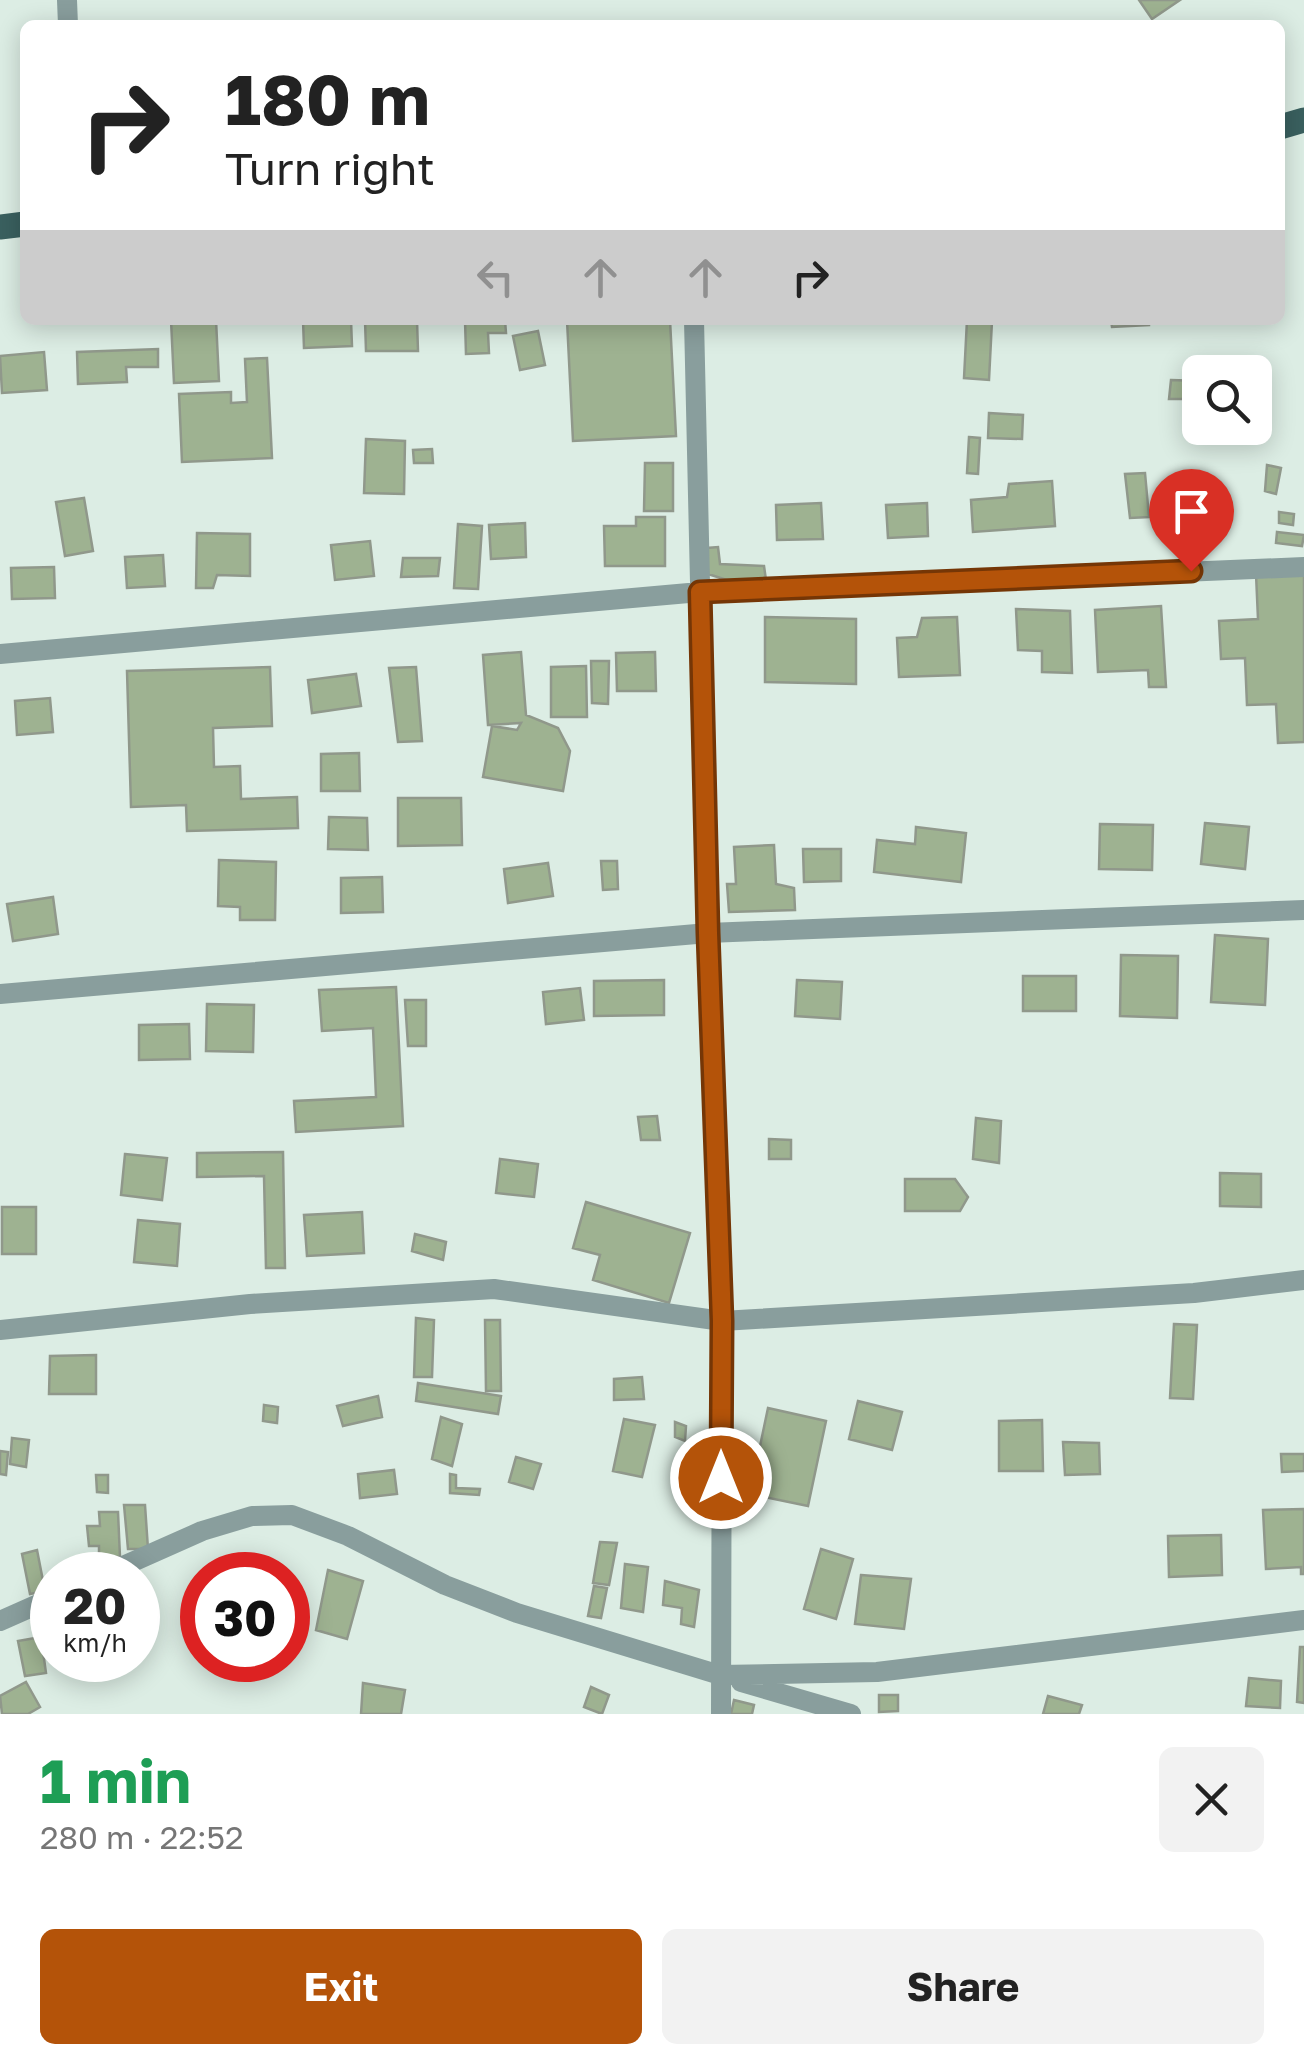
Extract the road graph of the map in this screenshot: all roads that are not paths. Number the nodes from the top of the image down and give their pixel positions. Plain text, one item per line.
1 (694, 325) edge
2 (1304, 567) edge
3 (700, 592) junction
4 (0, 654) edge
5 (1304, 910) edge
6 (708, 933) junction
7 (0, 994) edge
8 (1304, 1280) edge
9 (722, 1321) junction
10 (0, 1330) edge
11 (155, 1552) edge
12 (30, 1608) edge
13 (1304, 1620) edge
14 (0, 1621) edge
15 (720, 1675) junction
16 (722, 1714) edge
17 (850, 1714) edge

1 - 3 street
2 - 3 street
3 - 4 street
3 - 6 street
5 - 6 street
6 - 7 street
6 - 9 street
8 - 9 street
9 - 10 street
9 - 15 street
11 - 15 street
12 - 14 street
13 - 15 street
15 - 16 street
15 - 17 street

